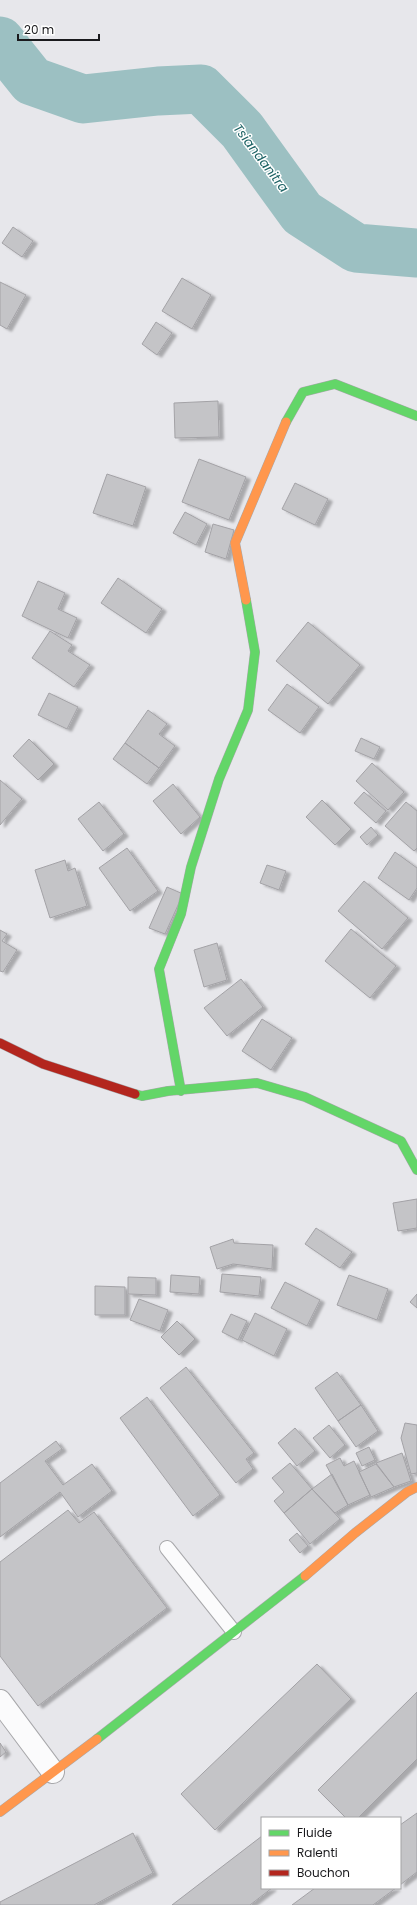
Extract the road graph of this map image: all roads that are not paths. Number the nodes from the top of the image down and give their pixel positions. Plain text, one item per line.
1 (417, 416) edge
2 (0, 1043) edge
3 (181, 1091) junction
4 (417, 1170) edge
5 (417, 1487) edge
6 (167, 1548) dead end
7 (234, 1632) junction
8 (0, 1702) edge
9 (52, 1772) junction
10 (0, 1812) edge

1 - 3 street
2 - 3 street
3 - 4 street
5 - 7 street
6 - 7 lane
7 - 9 street
8 - 9 street
9 - 10 street

